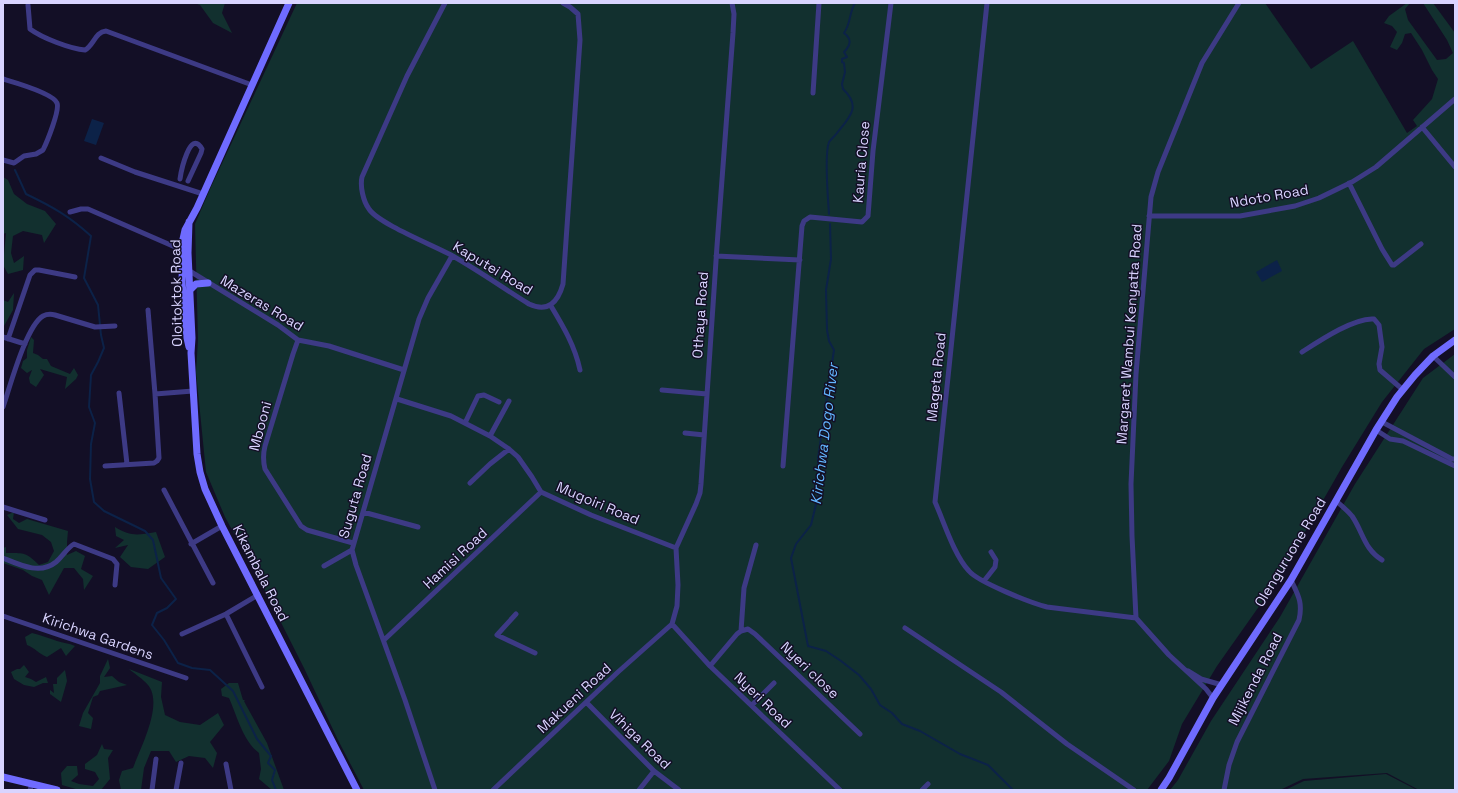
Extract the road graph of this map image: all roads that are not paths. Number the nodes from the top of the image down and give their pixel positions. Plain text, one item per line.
1 (445, 3) edge
2 (563, 3) edge
3 (732, 3) edge
4 (819, 3) edge
5 (891, 3) edge
6 (987, 3) edge
7 (1239, 3) edge
8 (288, 4) edge
9 (28, 5) dead end
10 (3, 79) edge
11 (252, 85) junction
12 (812, 93) dead end
13 (1455, 99) edge
14 (1422, 127) junction
15 (101, 158) dead end
16 (3, 160) edge
17 (1455, 167) edge
18 (180, 179) dead end
19 (188, 182) dead end
20 (1349, 183) junction
21 (202, 194) junction
22 (70, 212) dead end
23 (1149, 216) junction
24 (189, 222) junction
25 (1421, 244) dead end
26 (182, 250) junction
27 (452, 256) junction
28 (716, 256) junction
29 (800, 260) junction
30 (182, 266) junction
31 (191, 275) junction
32 (75, 277) dead end
33 (208, 283) junction
34 (190, 290) junction
35 (183, 298) junction
36 (551, 306) junction
37 (148, 310) dead end
38 (115, 326) dead end
39 (5, 338) edge
40 (298, 340) junction
41 (1455, 340) edge
42 (25, 344) junction
43 (1302, 352) dead end
44 (191, 353) junction
45 (1433, 356) junction
46 (404, 370) junction
47 (580, 370) dead end
48 (1455, 377) edge
49 (1402, 389) junction
50 (662, 390) dead end
51 (193, 391) junction
52 (119, 393) dead end
53 (155, 394) junction
54 (707, 394) junction
55 (397, 399) junction
56 (509, 401) dead end
57 (499, 402) dead end
58 (3, 407) edge
59 (1382, 422) junction
60 (465, 423) junction
61 (1376, 430) junction
62 (685, 433) dead end
63 (704, 435) junction
64 (490, 436) junction
65 (510, 449) junction
66 (1455, 459) edge
67 (127, 464) junction
68 (106, 466) dead end
69 (783, 466) dead end
70 (1455, 466) edge
71 (470, 483) dead end
72 (164, 490) dead end
73 (541, 492) junction
74 (1336, 501) junction
75 (3, 507) edge
76 (363, 512) junction
77 (45, 520) dead end
78 (222, 526) junction
79 (418, 527) dead end
80 (354, 543) junction
81 (191, 544) junction
82 (756, 545) dead end
83 (676, 548) junction
84 (352, 550) junction
85 (991, 552) dead end
86 (3, 558) edge
87 (1382, 560) dead end
88 (324, 566) dead end
89 (1291, 580) junction
90 (984, 581) junction
91 (213, 583) dead end
92 (115, 585) dead end
93 (258, 595) junction
94 (226, 614) junction
95 (516, 614) dead end
96 (3, 616) edge
97 (1136, 618) junction
98 (672, 624) junction
99 (905, 628) dead end
100 (741, 631) junction
101 (182, 634) dead end
102 (384, 640) junction
103 (535, 653) dead end
104 (710, 666) junction
105 (1182, 668) junction
106 (186, 678) dead end
107 (774, 683) dead end
108 (1222, 685) junction
109 (262, 687) dead end
110 (1213, 698) junction
111 (586, 703) junction
112 (752, 705) junction
113 (860, 734) dead end
114 (156, 759) dead end
115 (182, 763) dead end
116 (226, 764) dead end
117 (654, 771) junction
118 (3, 777) edge
119 (928, 784) dead end
120 (31, 787) edge
121 (57, 790) edge
122 (152, 790) edge
123 (176, 790) edge
124 (232, 790) edge
125 (357, 790) edge
126 (435, 790) edge
127 (493, 790) edge
128 (640, 790) edge
129 (679, 790) edge
130 (840, 790) edge
131 (922, 790) edge
132 (1134, 790) edge
133 (1161, 790) edge
134 (1224, 790) edge

1 - 27 street, Kaputei Road
2 - 36 street
3 - 28 street, Othaya Road
4 - 12 street
5 - 29 street, Kauria Close
6 - 90 street, Mageta Road
7 - 23 street, Margaret Wambui Kenyatta Road
8 - 11 main road, Oloitoktok Road
9 - 11 street
10 - 16 street
11 - 21 main road, Oloitoktok Road
13 - 14 street, Ndoto Road
14 - 17 street
14 - 20 street, Ndoto Road
15 - 21 street
18 - 19 street
20 - 23 street, Ndoto Road
20 - 25 street
21 - 24 main road, Oloitoktok Road
22 - 26 street
23 - 97 street, Margaret Wambui Kenyatta Road
24 - 26 main road, Oloitoktok Road
24 - 31 main road, Oloitoktok Road
26 - 30 main road, Oloitoktok Road
27 - 36 street, Kaputei Road
27 - 46 street, Suguta Road
28 - 29 street
28 - 54 street, Othaya Road
29 - 69 street, Kauria Close
30 - 31 street, Mazeras Road
30 - 35 main road, Oloitoktok Road
31 - 33 street, Mazeras Road
31 - 34 main road, Oloitoktok Road
31 - 35 main road
32 - 39 street
33 - 34 main road
33 - 40 street, Mazeras Road
34 - 44 main road, Oloitoktok Road
35 - 44 main road, Oloitoktok Road
36 - 47 street
37 - 53 street
38 - 42 street
39 - 42 street
40 - 46 street, Mazeras Road
40 - 80 street, Mbooni
41 - 45 main road, Olenguruone Road
42 - 58 street
43 - 49 street
44 - 51 main road, Kikambala Road
45 - 48 street
45 - 49 main road, Olenguruone Road
46 - 55 street, Suguta Road
49 - 59 main road, Olenguruone Road
50 - 54 street
51 - 53 street
51 - 78 main road, Kikambala Road
52 - 67 street
53 - 67 street
54 - 63 street, Othaya Road
55 - 60 street, Mugoiri Road
55 - 76 street, Suguta Road
56 - 64 street
57 - 60 street
59 - 61 main road, Olenguruone Road
59 - 66 street
60 - 64 street, Mugoiri Road
61 - 70 street
61 - 74 main road, Olenguruone Road
62 - 63 street
63 - 83 street, Othaya Road
64 - 65 street, Mugoiri Road
65 - 71 street
65 - 73 street, Mugoiri Road
67 - 68 street
72 - 81 street
73 - 83 street, Mugoiri Road
73 - 102 street, Hamisi Road
74 - 87 street
74 - 89 main road, Olenguruone Road
75 - 77 street
76 - 79 street
76 - 80 street, Suguta Road
78 - 81 street
78 - 93 main road, Kikambala Road
80 - 84 street, Suguta Road
81 - 91 street
82 - 100 street
83 - 98 street, Othaya Road
84 - 88 street
84 - 102 street, Suguta Road
85 - 90 street
86 - 92 street
89 - 108 main road, Olenguruone Road
89 - 134 street, Mijikenda Road
90 - 97 street, Mageta Road
93 - 94 street
93 - 125 main road, Kikambala Road
94 - 101 street
94 - 109 street
95 - 103 street
96 - 106 street, Kirichwa Gardens
97 - 105 street
98 - 104 street, Nyeri Road
98 - 111 street, Makueni Road
99 - 132 street
100 - 104 street
100 - 113 street, Nyeri close
102 - 126 street, Suguta Road
104 - 112 street, Nyeri Road
105 - 108 street
105 - 110 street
107 - 112 street
108 - 110 main road, Olenguruone Road
110 - 133 main road, Olenguruone Road
111 - 117 street, Vihiga Road
111 - 127 street, Makueni Road
112 - 130 street, Nyeri Road
114 - 122 street
115 - 123 street
116 - 124 street
117 - 128 street
117 - 129 street, Vihiga Road
118 - 120 main road
119 - 131 street
120 - 121 main road

